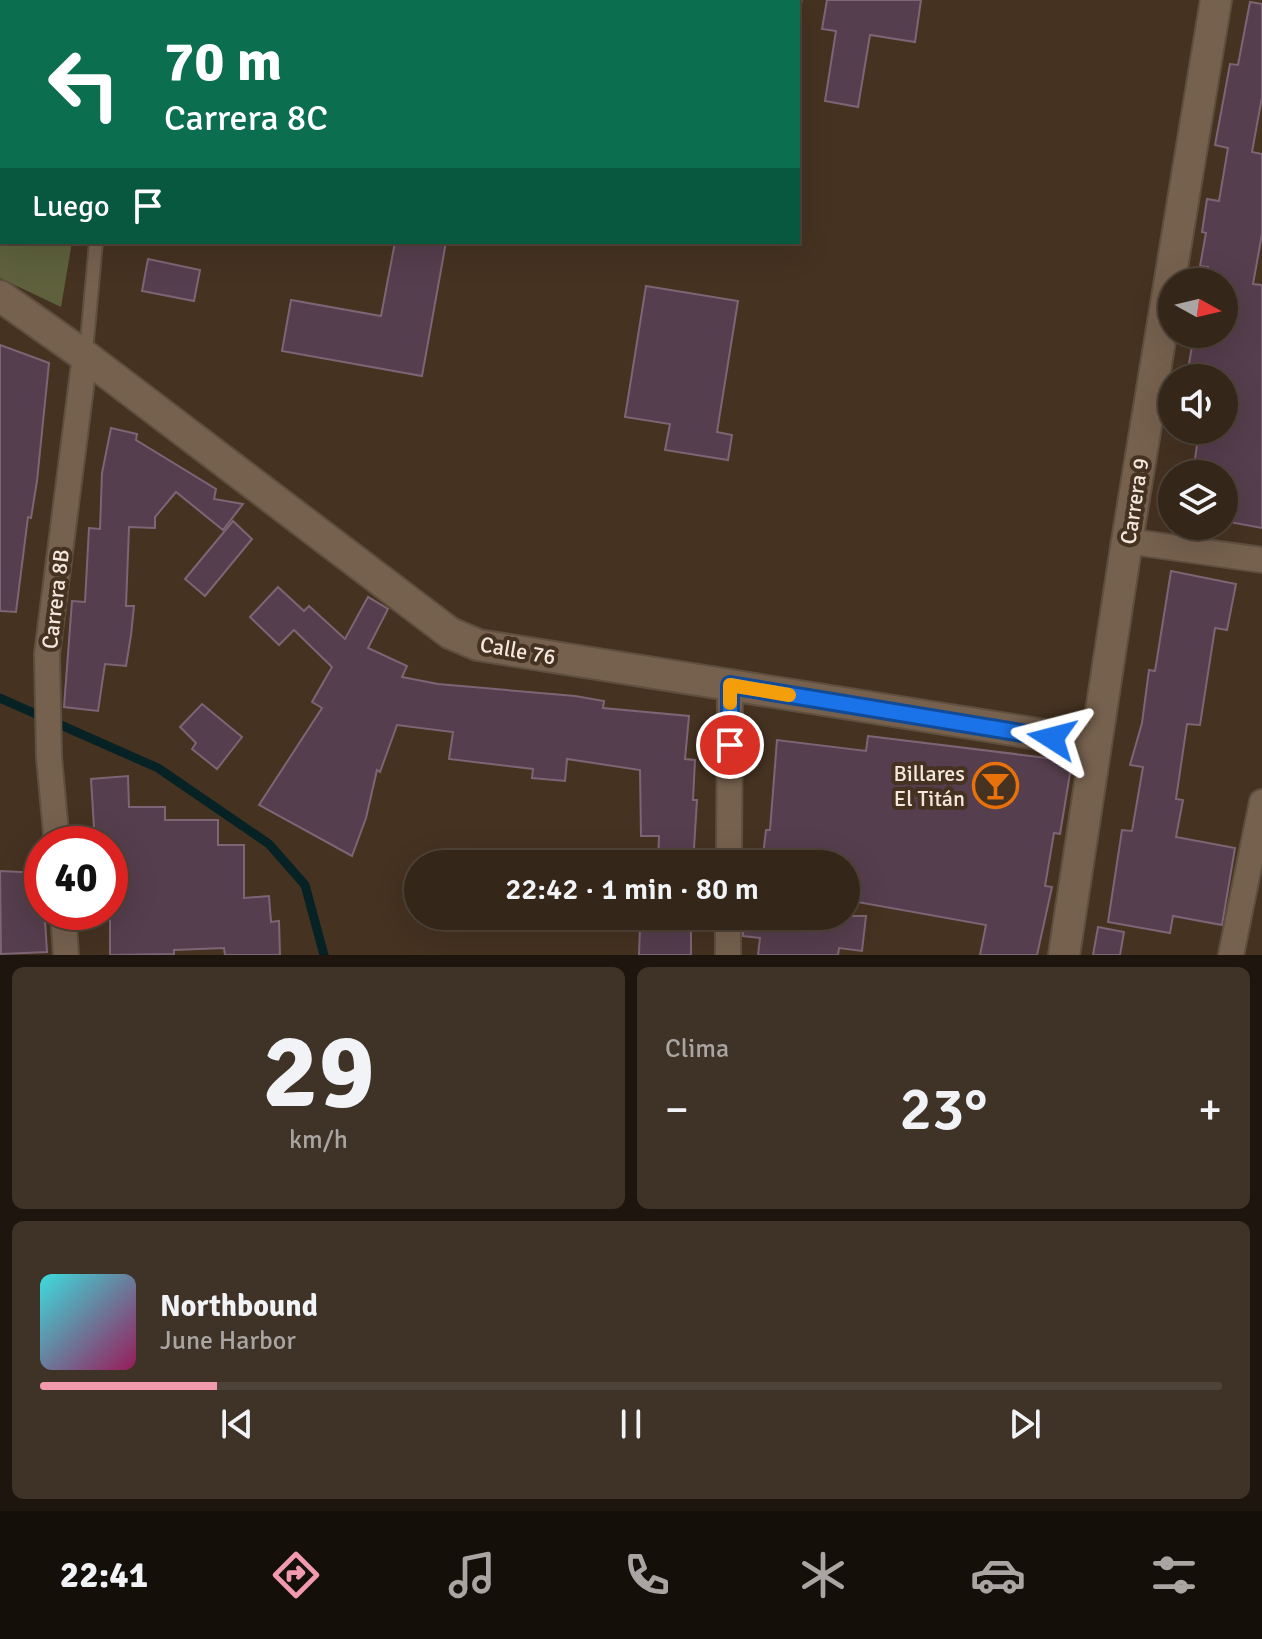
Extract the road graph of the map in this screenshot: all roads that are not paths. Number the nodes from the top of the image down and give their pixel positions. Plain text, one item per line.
1 (1216, 0) edge
2 (96, 244) edge
3 (0, 296) edge
4 (85, 356) junction
5 (1127, 541) junction
6 (1262, 560) edge
7 (730, 685) junction
8 (1095, 743) junction
9 (1262, 802) edge
10 (55, 826) edge
11 (729, 850) edge
12 (64, 930) edge
13 (728, 930) edge
14 (66, 955) edge
15 (728, 955) edge
16 (1064, 955) edge
17 (1231, 955) edge

1 - 5 street, Carrera 9
2 - 4 lane
3 - 4 street, Calle 76
4 - 7 street, Calle 76
4 - 10 street, Carrera 8B
5 - 6 street
5 - 8 street, Carrera 9
7 - 8 street, Calle 76
7 - 11 street
8 - 16 street, Carrera 9
9 - 17 street
12 - 14 street
13 - 15 street

